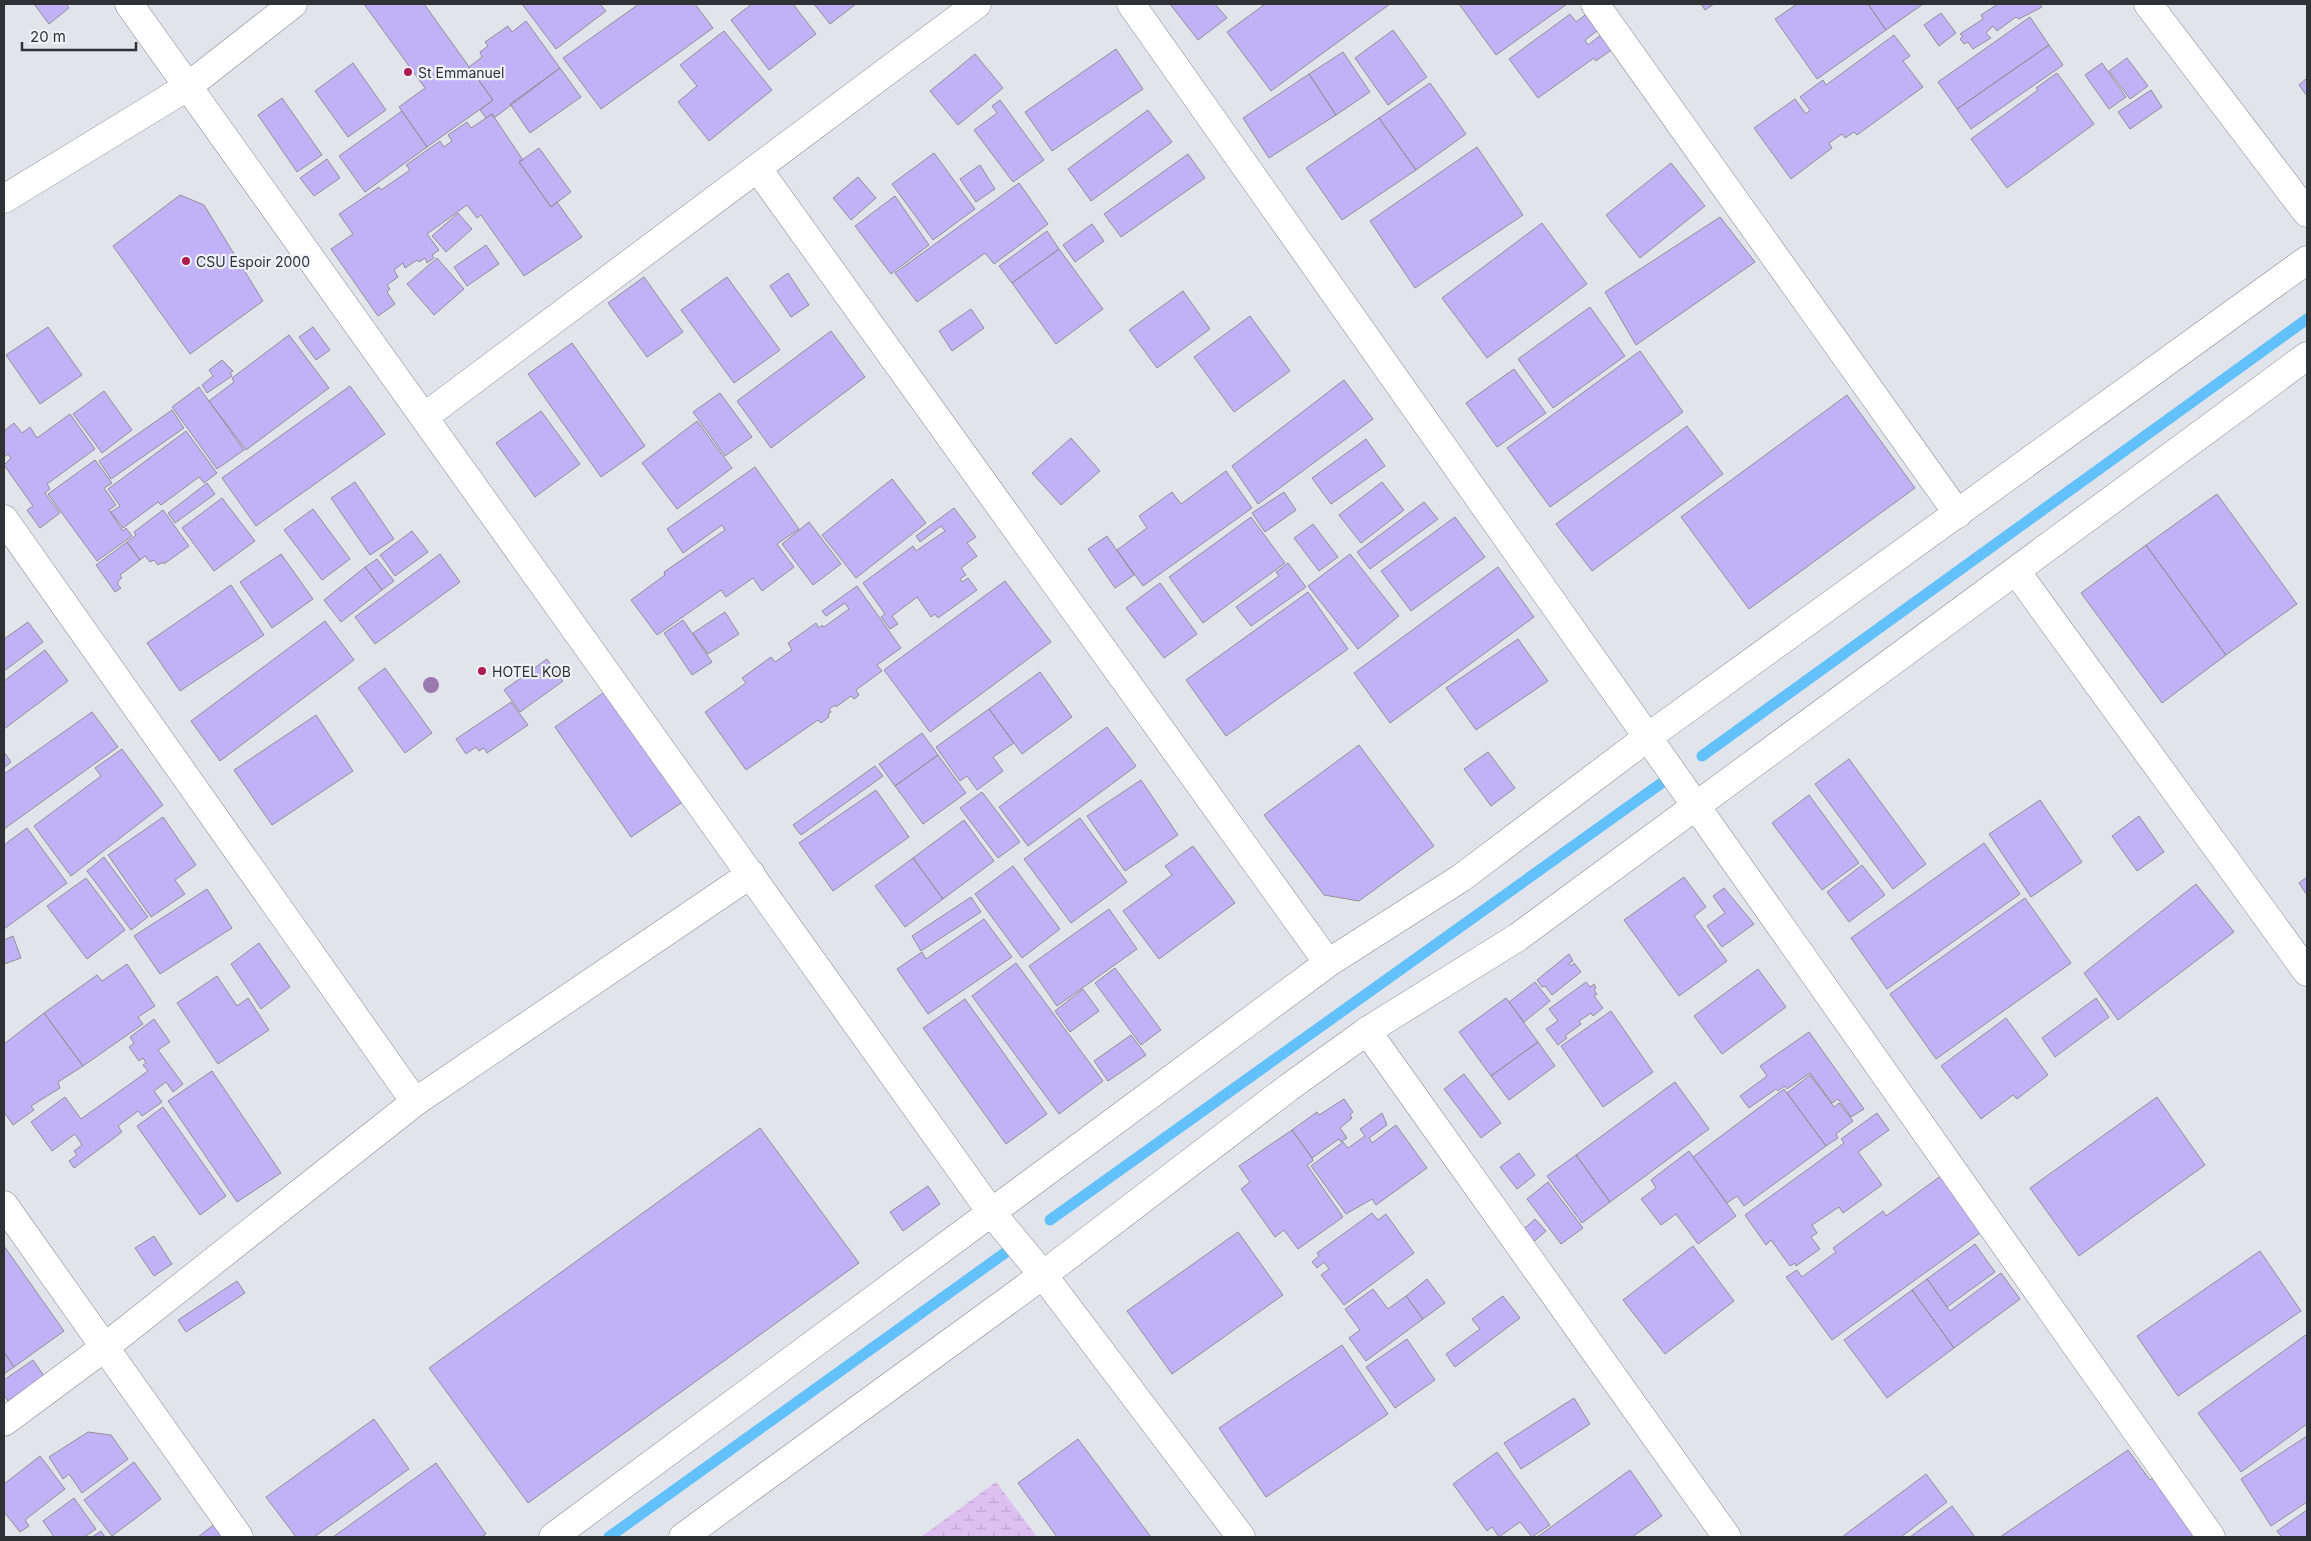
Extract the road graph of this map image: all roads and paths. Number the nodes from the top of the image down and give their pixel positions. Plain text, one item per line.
1 (129, 4) edge
2 (293, 4) edge
3 (977, 4) edge
4 (1131, 4) edge
5 (1595, 4) edge
6 (2148, 4) edge
7 (187, 86) junction
8 (758, 169) junction
9 (4, 199) edge
10 (2307, 213) edge
11 (2307, 260) edge
12 (2307, 356) edge
13 (424, 417) junction
14 (1958, 514) junction
15 (4, 519) edge
16 (2016, 571) junction
17 (1648, 738) junction
18 (1696, 805) junction
19 (751, 874) junction
20 (1328, 963) junction
21 (2307, 972) edge
22 (1368, 1032) junction
23 (415, 1102) junction
24 (4, 1205) edge
25 (990, 1212) junction
26 (1042, 1275) junction
27 (105, 1347) junction
28 (4, 1422) edge
29 (239, 1537) edge
30 (553, 1537) edge
31 (682, 1537) edge
32 (1240, 1537) edge
33 (1727, 1537) edge
34 (2211, 1537) edge

1 - 7 street
2 - 7 street
3 - 8 street
4 - 17 street
5 - 14 street
6 - 10 street
7 - 9 street
7 - 13 street
8 - 13 street
8 - 20 street
11 - 14 street
12 - 16 street
13 - 19 street
14 - 17 street
15 - 23 street
16 - 18 street
16 - 21 street
17 - 18 street
17 - 20 street
18 - 22 street
18 - 34 street
19 - 23 street
19 - 25 street
20 - 25 street
22 - 26 street
22 - 33 street
23 - 27 street
24 - 27 street
25 - 26 street
25 - 30 street
26 - 31 street
26 - 32 street
27 - 28 street
27 - 29 street

